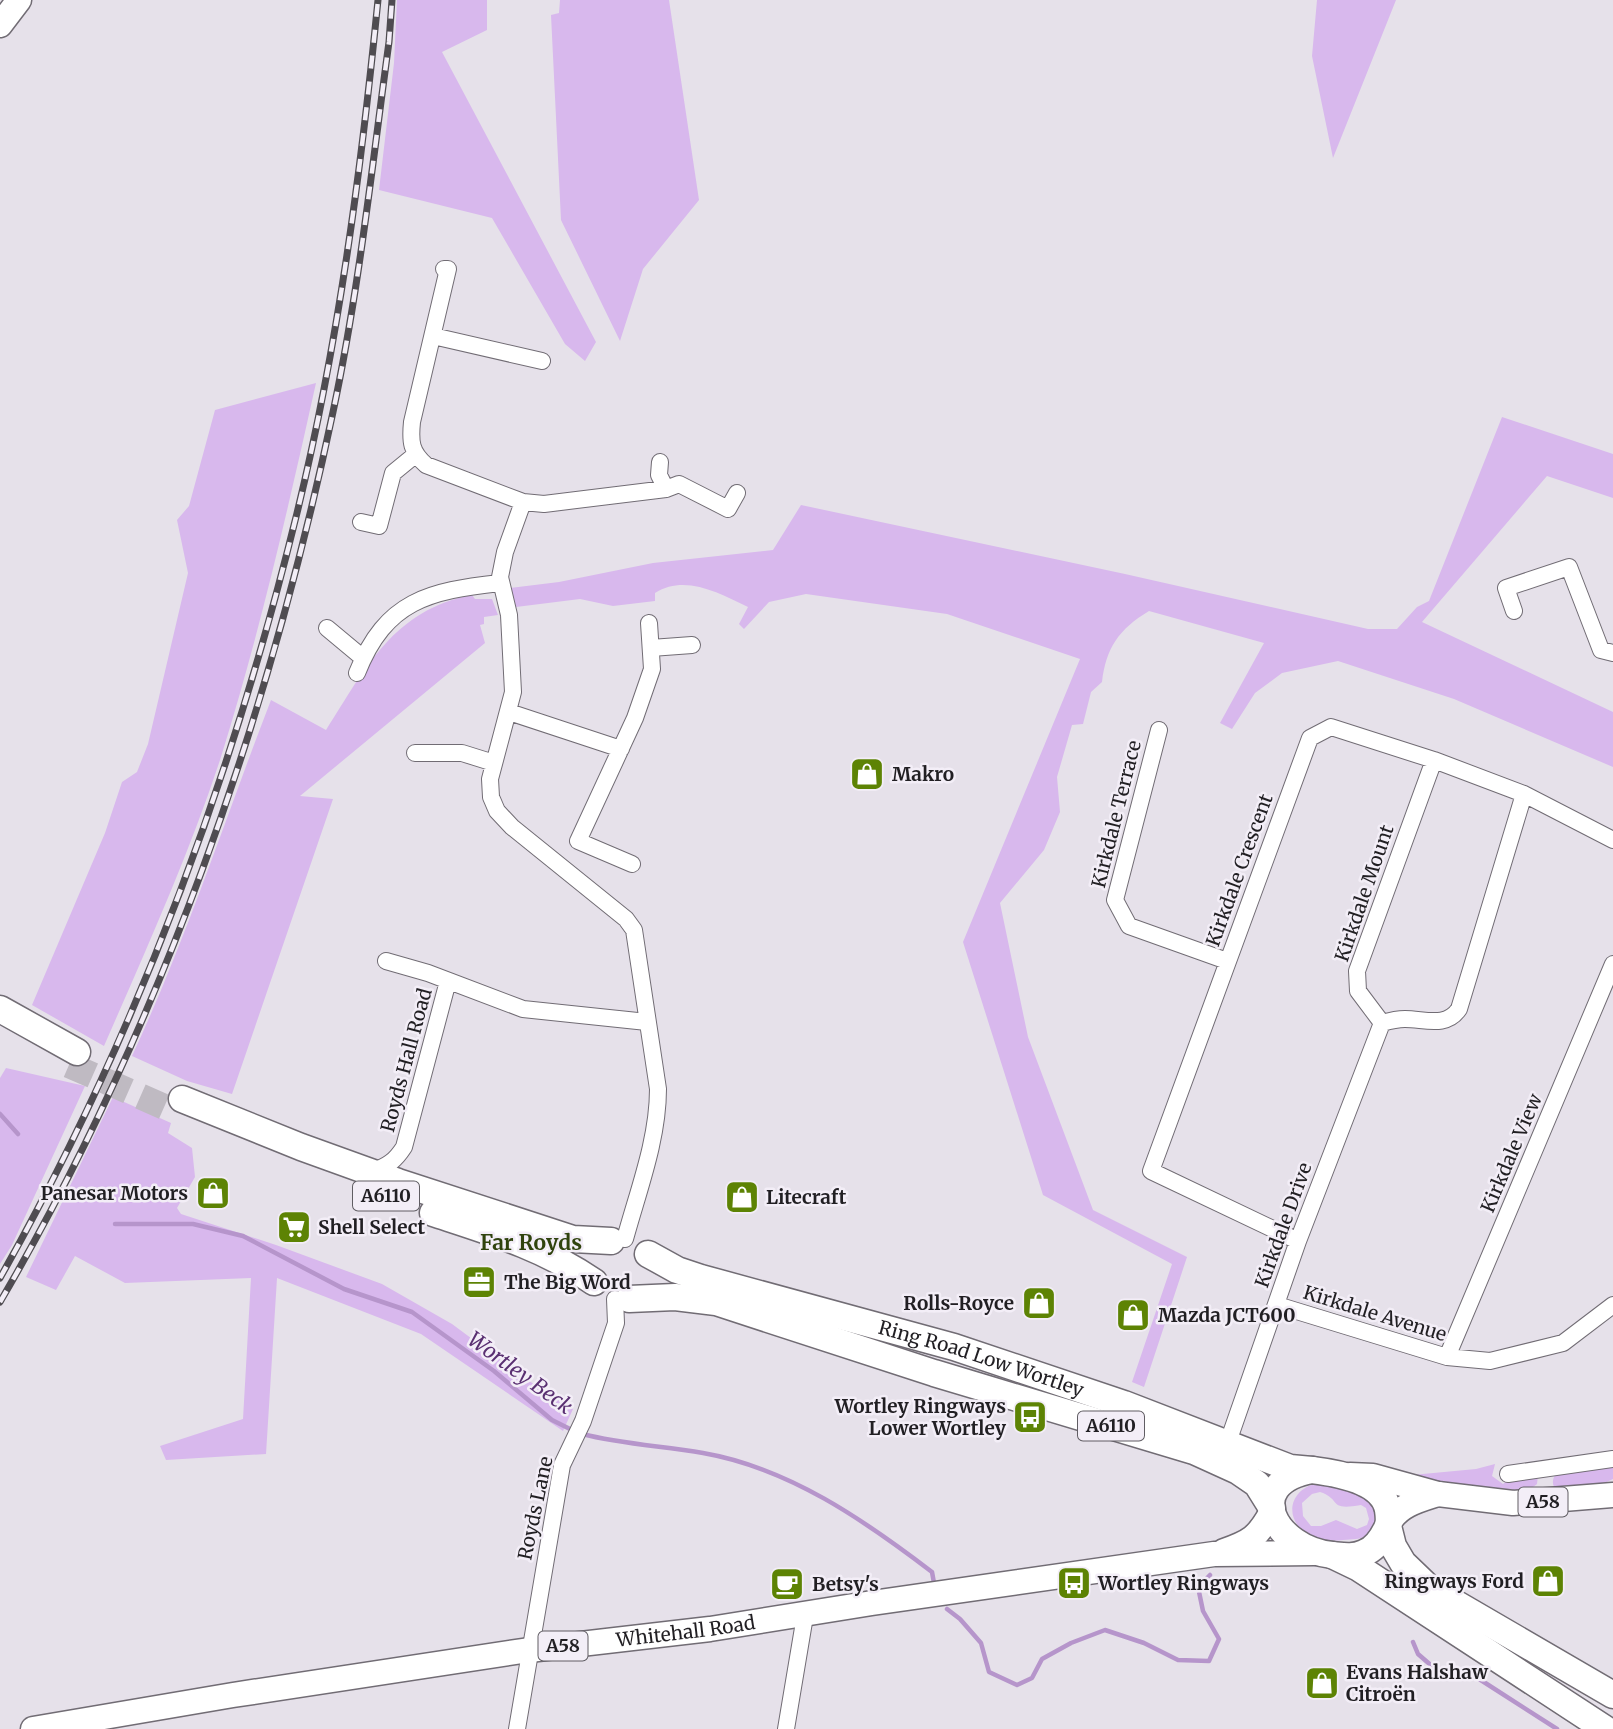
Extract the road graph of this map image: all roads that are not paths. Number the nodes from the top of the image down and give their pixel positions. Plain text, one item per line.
1 (19, 0) edge
2 (0, 25) edge
3 (444, 269) dead end
4 (433, 336) junction
5 (542, 361) dead end
6 (415, 455) junction
7 (660, 463) dead end
8 (666, 489) junction
9 (737, 493) dead end
10 (523, 502) junction
11 (361, 522) dead end
12 (500, 583) junction
13 (1514, 611) dead end
14 (649, 623) dead end
15 (327, 628) dead end
16 (692, 645) dead end
17 (651, 648) junction
18 (1613, 653) edge
19 (509, 712) junction
20 (1159, 730) dead end
21 (621, 749) junction
22 (415, 753) dead end
23 (1434, 760) junction
24 (494, 763) junction
25 (1524, 794) junction
26 (1613, 840) edge
27 (632, 864) dead end
28 (386, 961) dead end
29 (1227, 961) junction
30 (1613, 964) edge
31 (448, 981) junction
32 (0, 1009) edge
33 (647, 1022) junction
34 (1382, 1023) junction
35 (0, 1030) edge
36 (371, 1172) junction
37 (618, 1240) junction
38 (1298, 1241) junction
39 (648, 1254) junction
40 (594, 1282) junction
41 (622, 1299) junction
42 (1278, 1305) junction
43 (1613, 1305) edge
44 (1447, 1357) junction
45 (1228, 1442) junction
46 (1613, 1460) edge
47 (1312, 1470) junction
48 (1541, 1470) junction
49 (1342, 1474) junction
50 (1508, 1474) dead end
51 (1438, 1494) junction
52 (1613, 1495) edge
53 (1545, 1502) junction
54 (1271, 1510) junction
55 (1389, 1525) junction
56 (1214, 1554) junction
57 (1323, 1554) junction
58 (805, 1615) junction
59 (529, 1650) junction
60 (1549, 1659) junction
61 (1613, 1695) edge
62 (1613, 1709) edge
63 (33, 1729) edge
64 (517, 1729) edge
65 (786, 1729) edge
66 (1605, 1729) edge

1 - 2 main road
3 - 4 street
4 - 5 street
4 - 6 street
6 - 10 street
6 - 11 street
7 - 8 street
8 - 9 street
8 - 10 street
10 - 12 street
12 - 15 street
12 - 19 street
13 - 18 street
14 - 17 street
16 - 17 street
17 - 21 street
19 - 21 street
19 - 24 street
20 - 29 street, Kirkdale Terrace
21 - 27 street
22 - 24 street
23 - 25 street, Kirkdale Crescent
23 - 29 street, Kirkdale Crescent
23 - 34 street, Kirkdale Mount
24 - 33 street
25 - 26 street, Kirkdale Crescent
25 - 34 street
28 - 31 street
29 - 38 street, Kirkdale Crescent
30 - 44 street, Kirkdale View
31 - 33 street
31 - 36 street, Royds Hall Road
32 - 35 highway
33 - 37 street
34 - 38 street, Kirkdale Drive
36 - 37 highway, A6110
36 - 40 highway, A6110
37 - 39 highway, A6110
37 - 40 highway
38 - 42 street, Kirkdale Drive
39 - 41 highway
39 - 45 highway, Ring Road Low Wortley / A6110
40 - 41 highway, A6110
41 - 54 highway, Ring Road Low Wortley / A6110
41 - 59 street, Royds Lane
42 - 44 street, Kirkdale Avenue
42 - 45 street, Kirkdale Drive
43 - 44 street, Kirkdale Avenue
45 - 47 highway, Ring Road Low Wortley / A6110
46 - 48 street
47 - 49 highway, A6110
47 - 54 highway
48 - 50 street
48 - 53 street
49 - 51 main road, A58
49 - 55 highway, A6110
51 - 53 main road, A58
51 - 55 main road, A58
52 - 53 main road, A58
54 - 56 main road, Whitehall Road / A58
54 - 57 highway, A6110
55 - 57 highway
55 - 60 highway, A6110
56 - 57 main road, Whitehall Road / A58
56 - 58 main road, Whitehall Road / A58
57 - 66 highway, A6110
58 - 59 main road, Whitehall Road / A58
58 - 65 street
59 - 63 main road, Whitehall Road / A58
59 - 64 street, Royds Lane
60 - 61 highway, A6110
60 - 62 highway

